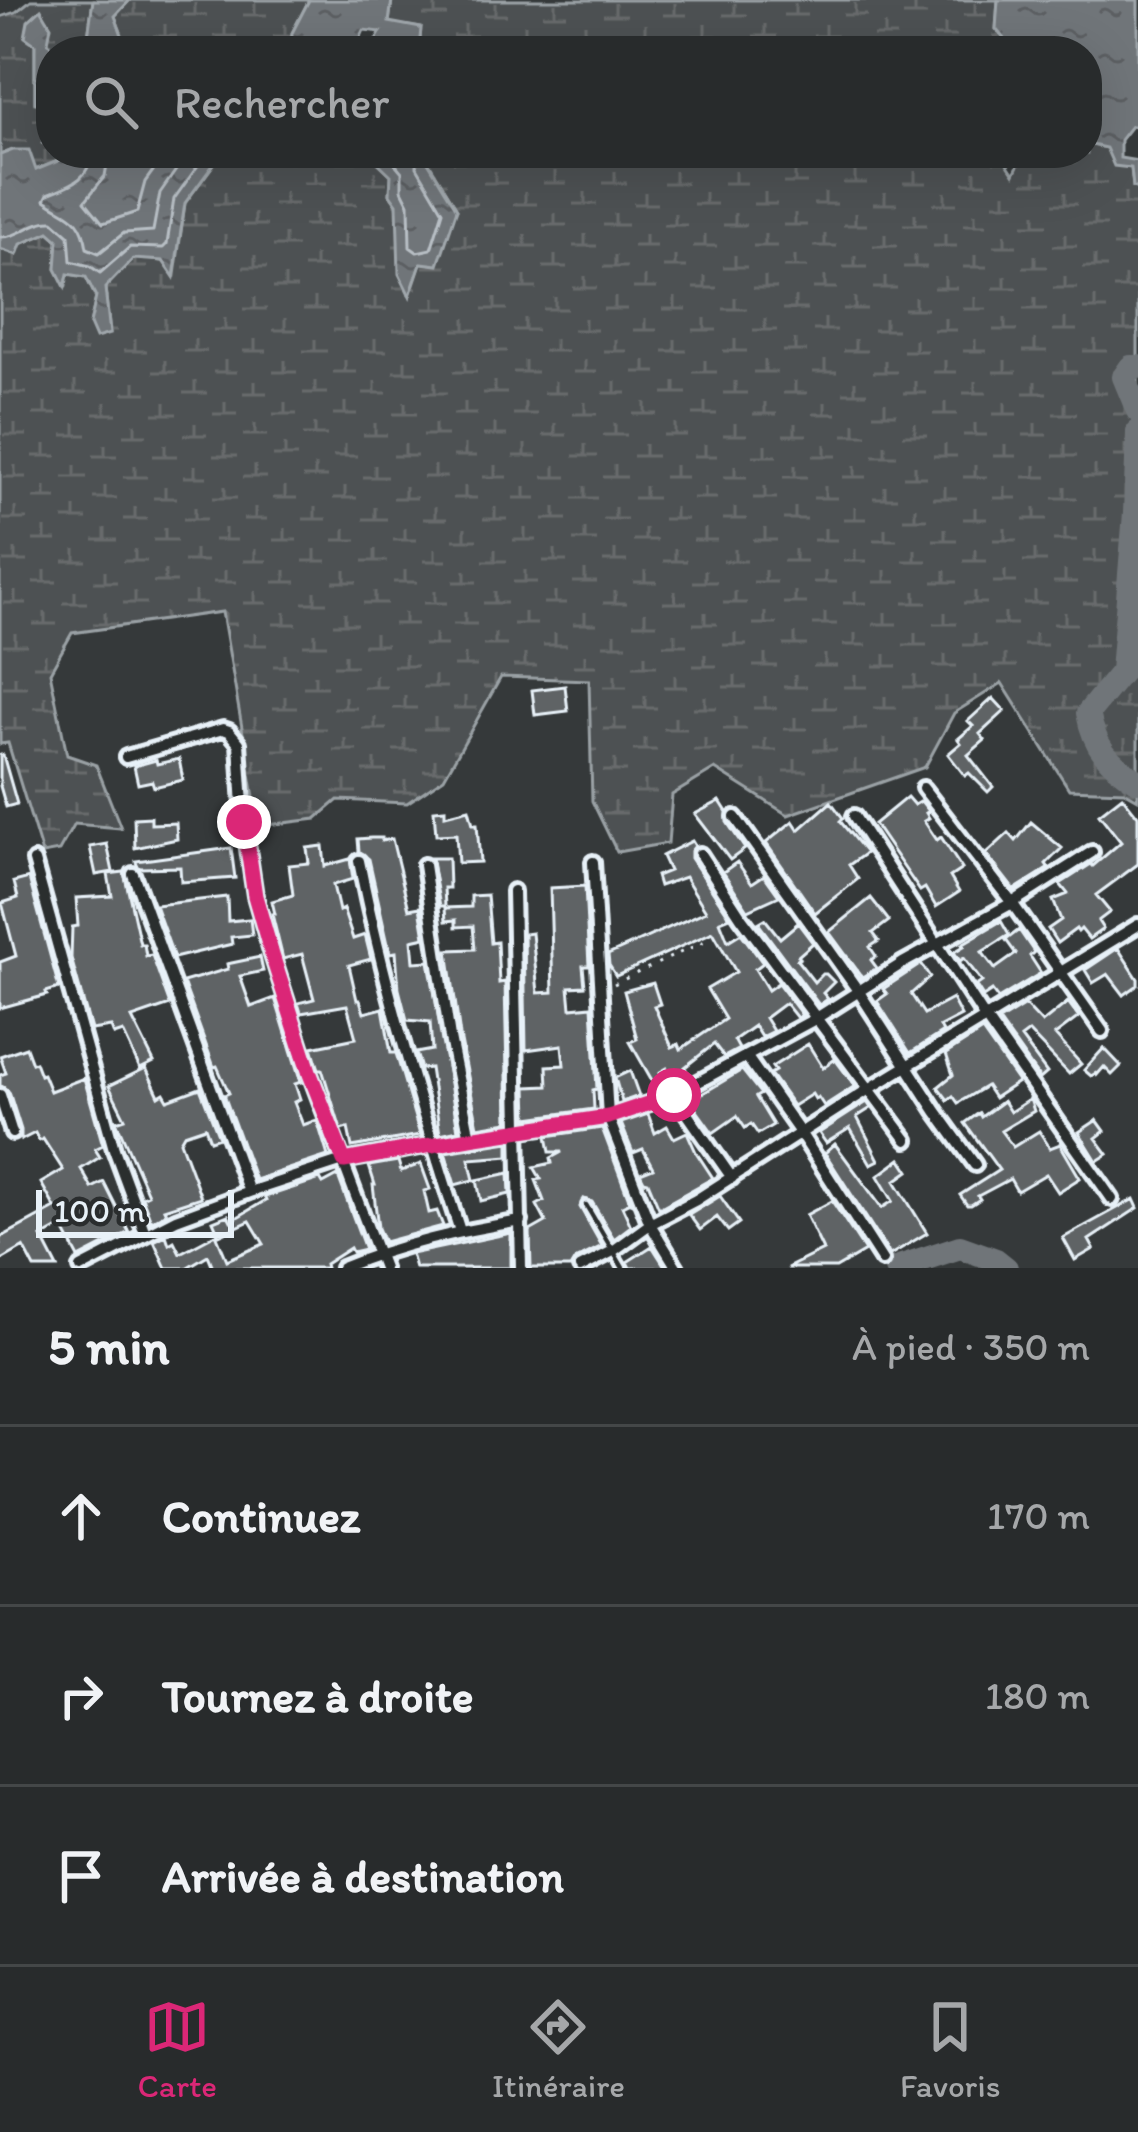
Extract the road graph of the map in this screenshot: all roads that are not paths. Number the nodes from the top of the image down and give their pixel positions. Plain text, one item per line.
1 (125, 757) dead end
2 (923, 788) dead end
3 (854, 816) dead end
4 (735, 818) dead end
5 (1091, 852) dead end
6 (700, 854) dead end
7 (34, 861) dead end
8 (359, 861) dead end
9 (593, 862) dead end
10 (424, 865) dead end
11 (133, 874) dead end
12 (513, 891) dead end
13 (1012, 903) junction
14 (1138, 925) edge
15 (939, 944) junction
16 (1061, 972) junction
17 (859, 992) junction
18 (815, 1018) junction
19 (985, 1018) junction
20 (1102, 1031) dead end
21 (746, 1056) junction
22 (908, 1065) junction
23 (868, 1089) junction
24 (0, 1095) edge
25 (674, 1095) junction
26 (608, 1117) junction
27 (520, 1130) junction
28 (12, 1133) dead end
29 (801, 1133) junction
30 (470, 1138) junction
31 (907, 1140) dead end
32 (432, 1144) junction
33 (344, 1161) junction
34 (975, 1165) dead end
35 (732, 1178) junction
36 (249, 1192) junction
37 (1112, 1199) dead end
38 (586, 1205) dead end
39 (521, 1221) junction
40 (650, 1224) junction
41 (460, 1231) junction
42 (145, 1233) junction
43 (613, 1251) junction
44 (379, 1253) junction
45 (882, 1260) dead end
46 (81, 1268) edge
47 (343, 1268) edge
48 (383, 1268) edge
49 (521, 1268) edge
50 (580, 1268) edge
51 (623, 1268) edge
52 (677, 1268) edge

1 - 33 street
2 - 13 street
3 - 15 street
4 - 17 street
5 - 13 street
6 - 18 street
7 - 42 street
8 - 32 street
9 - 26 street
10 - 30 street
11 - 36 street
12 - 27 street
13 - 15 street
13 - 16 street
14 - 16 street
15 - 17 street
15 - 19 street
16 - 19 street
16 - 20 street
17 - 18 street
17 - 22 street
18 - 21 street
18 - 23 street
19 - 22 street
19 - 37 street
21 - 25 street
21 - 29 street
22 - 23 street
22 - 34 street
23 - 29 street
23 - 31 street
24 - 28 street
25 - 26 street
25 - 35 street
26 - 27 street
26 - 40 street
27 - 30 street
27 - 39 street
29 - 35 street
29 - 45 street
30 - 32 street
32 - 33 street
32 - 41 street
33 - 36 street
33 - 44 street
35 - 40 street
36 - 42 street
38 - 43 lane
39 - 41 street
39 - 49 street
40 - 43 street
40 - 52 street
41 - 44 street
42 - 46 street
43 - 50 street
43 - 51 lane
44 - 47 street
44 - 48 street

